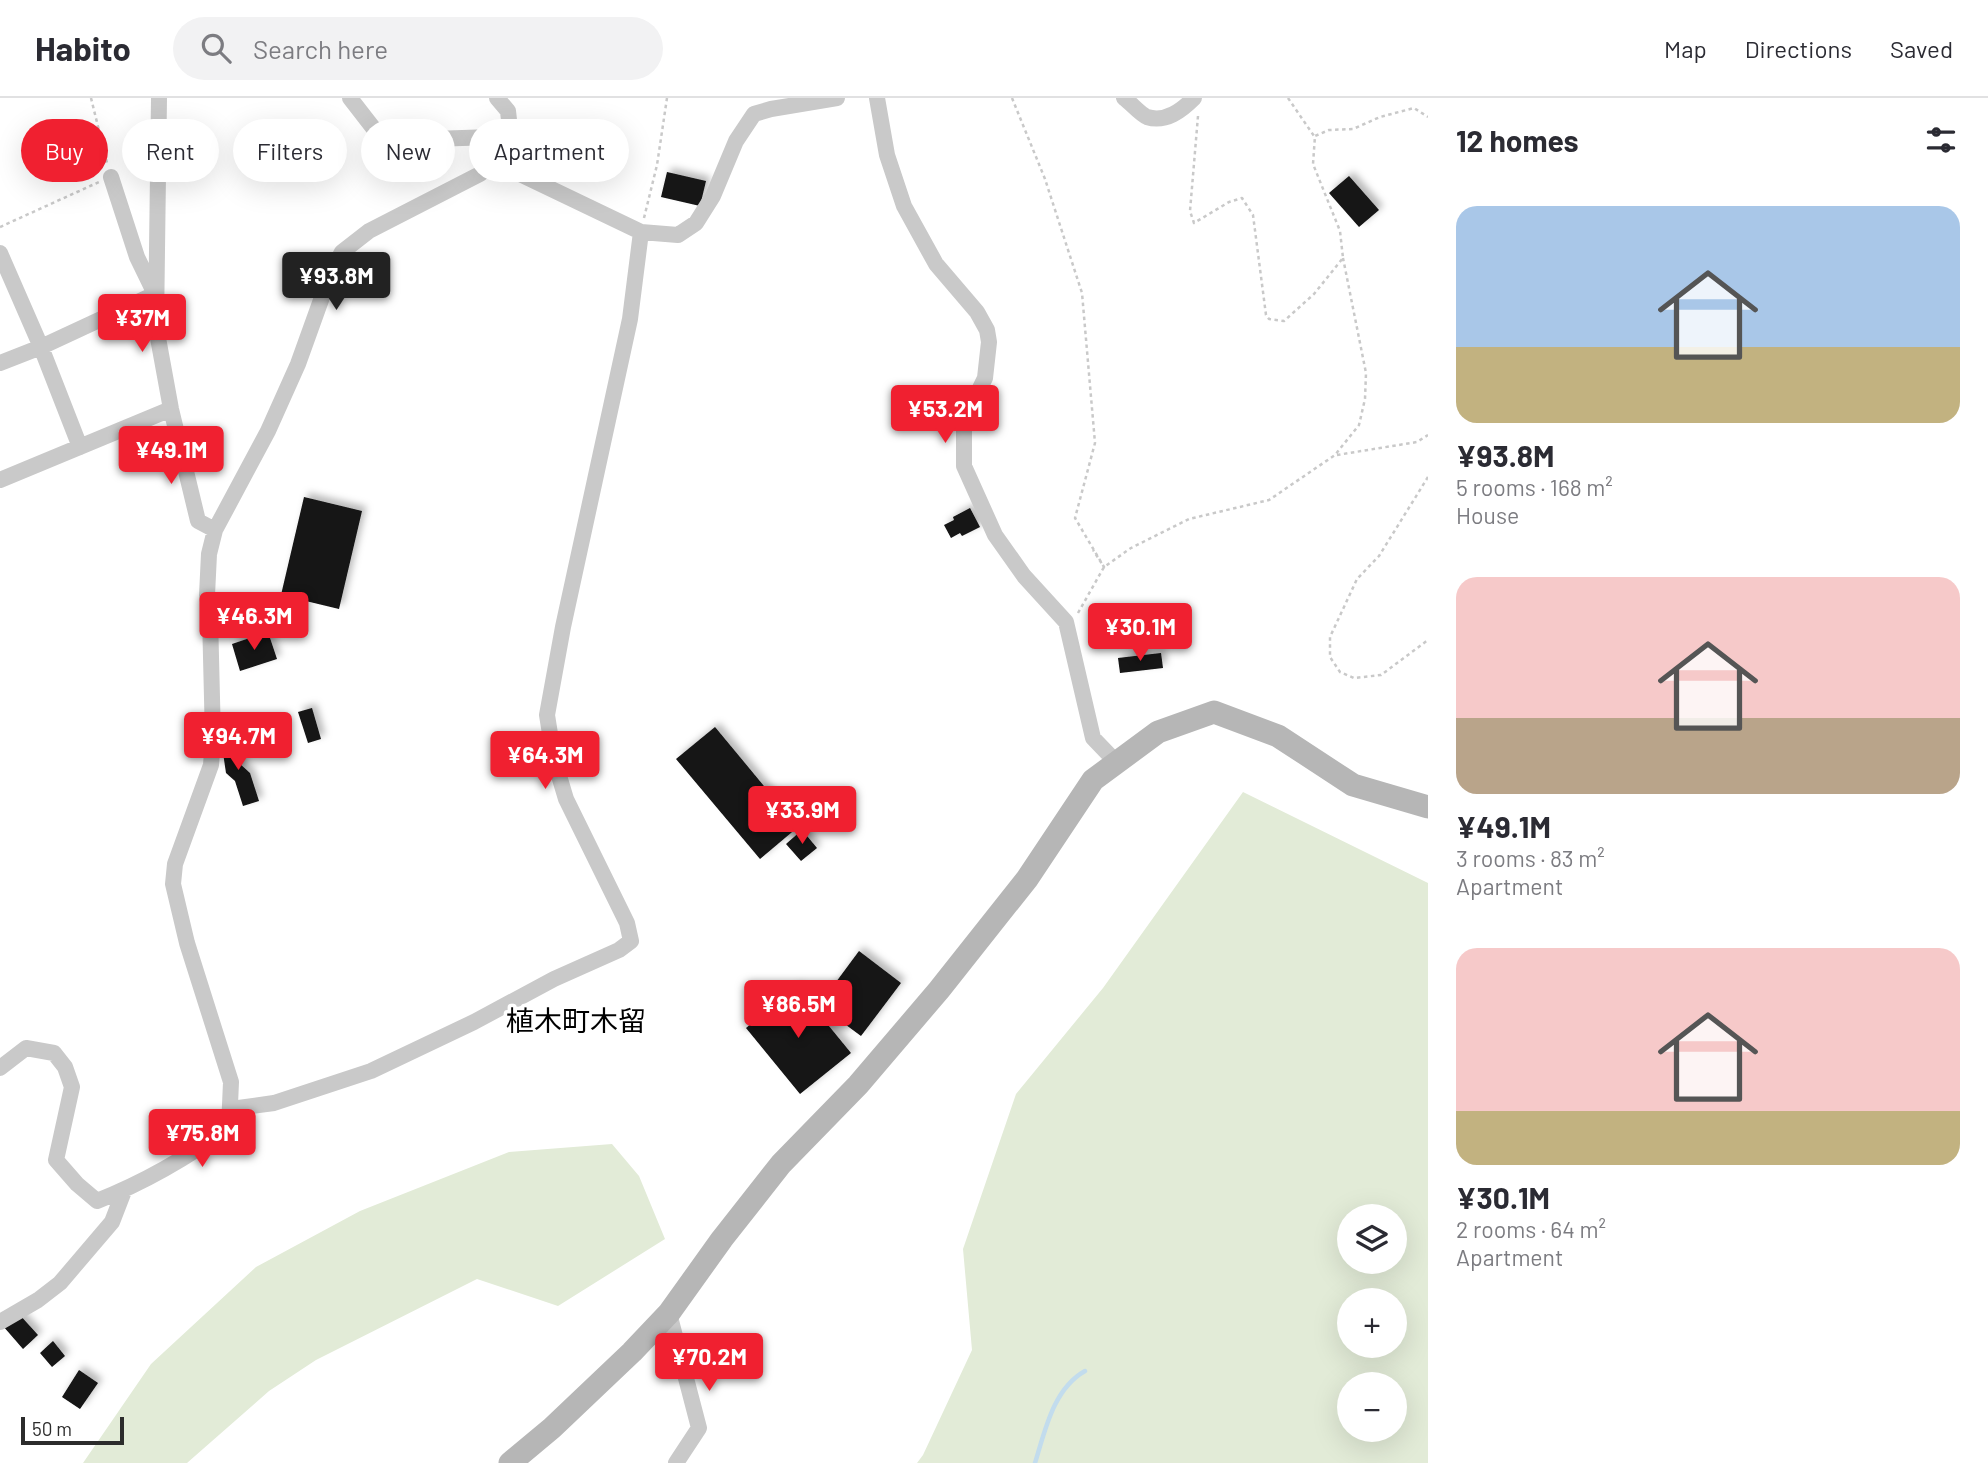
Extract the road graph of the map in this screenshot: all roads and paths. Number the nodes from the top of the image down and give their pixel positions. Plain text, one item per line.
1 (91, 98) edge
2 (159, 98) edge
3 (350, 98) edge
4 (497, 98) edge
5 (667, 98) edge
6 (837, 98) edge
7 (877, 98) edge
8 (1012, 98) edge
9 (1124, 98) edge
10 (1288, 98) edge
11 (1193, 99) edge
12 (1428, 117) edge
13 (509, 119) edge
14 (1315, 136) junction
15 (469, 138) edge
16 (111, 177) junction
17 (469, 180) edge
18 (537, 182) edge
19 (0, 227) edge
20 (641, 232) junction
21 (0, 253) edge
22 (1343, 258) junction
23 (155, 294) junction
24 (41, 347) junction
25 (0, 363) edge
26 (171, 408) junction
27 (1428, 435) edge
28 (80, 447) junction
29 (1335, 455) junction
30 (1428, 477) edge
31 (0, 480) edge
32 (215, 530) junction
33 (1093, 550) dead end
34 (1104, 567) junction
35 (1066, 622) junction
36 (1428, 640) edge
37 (1117, 762) junction
38 (1428, 807) edge
39 (0, 1068) edge
40 (231, 1109) junction
41 (124, 1191) junction
42 (669, 1312) junction
43 (0, 1322) edge
44 (510, 1463) edge
45 (676, 1463) edge

1 - 16 path
2 - 23 street
3 - 15 street
4 - 13 street
5 - 20 path
6 - 20 street
7 - 35 street
8 - 34 path
9 - 11 street
10 - 14 path
11 - 22 path
12 - 14 path
14 - 22 path
16 - 19 path
16 - 23 street
17 - 32 street
18 - 20 street
20 - 40 street
21 - 24 street
22 - 29 path
23 - 24 street
23 - 26 street
24 - 25 street
24 - 28 street
26 - 28 street
26 - 32 street
27 - 29 path
28 - 31 street
29 - 34 path
30 - 36 path
32 - 40 street
33 - 34 path
34 - 35 path
35 - 37 street
37 - 38 street
37 - 42 street
39 - 41 street
40 - 41 street
41 - 43 street
42 - 44 street
42 - 45 street

